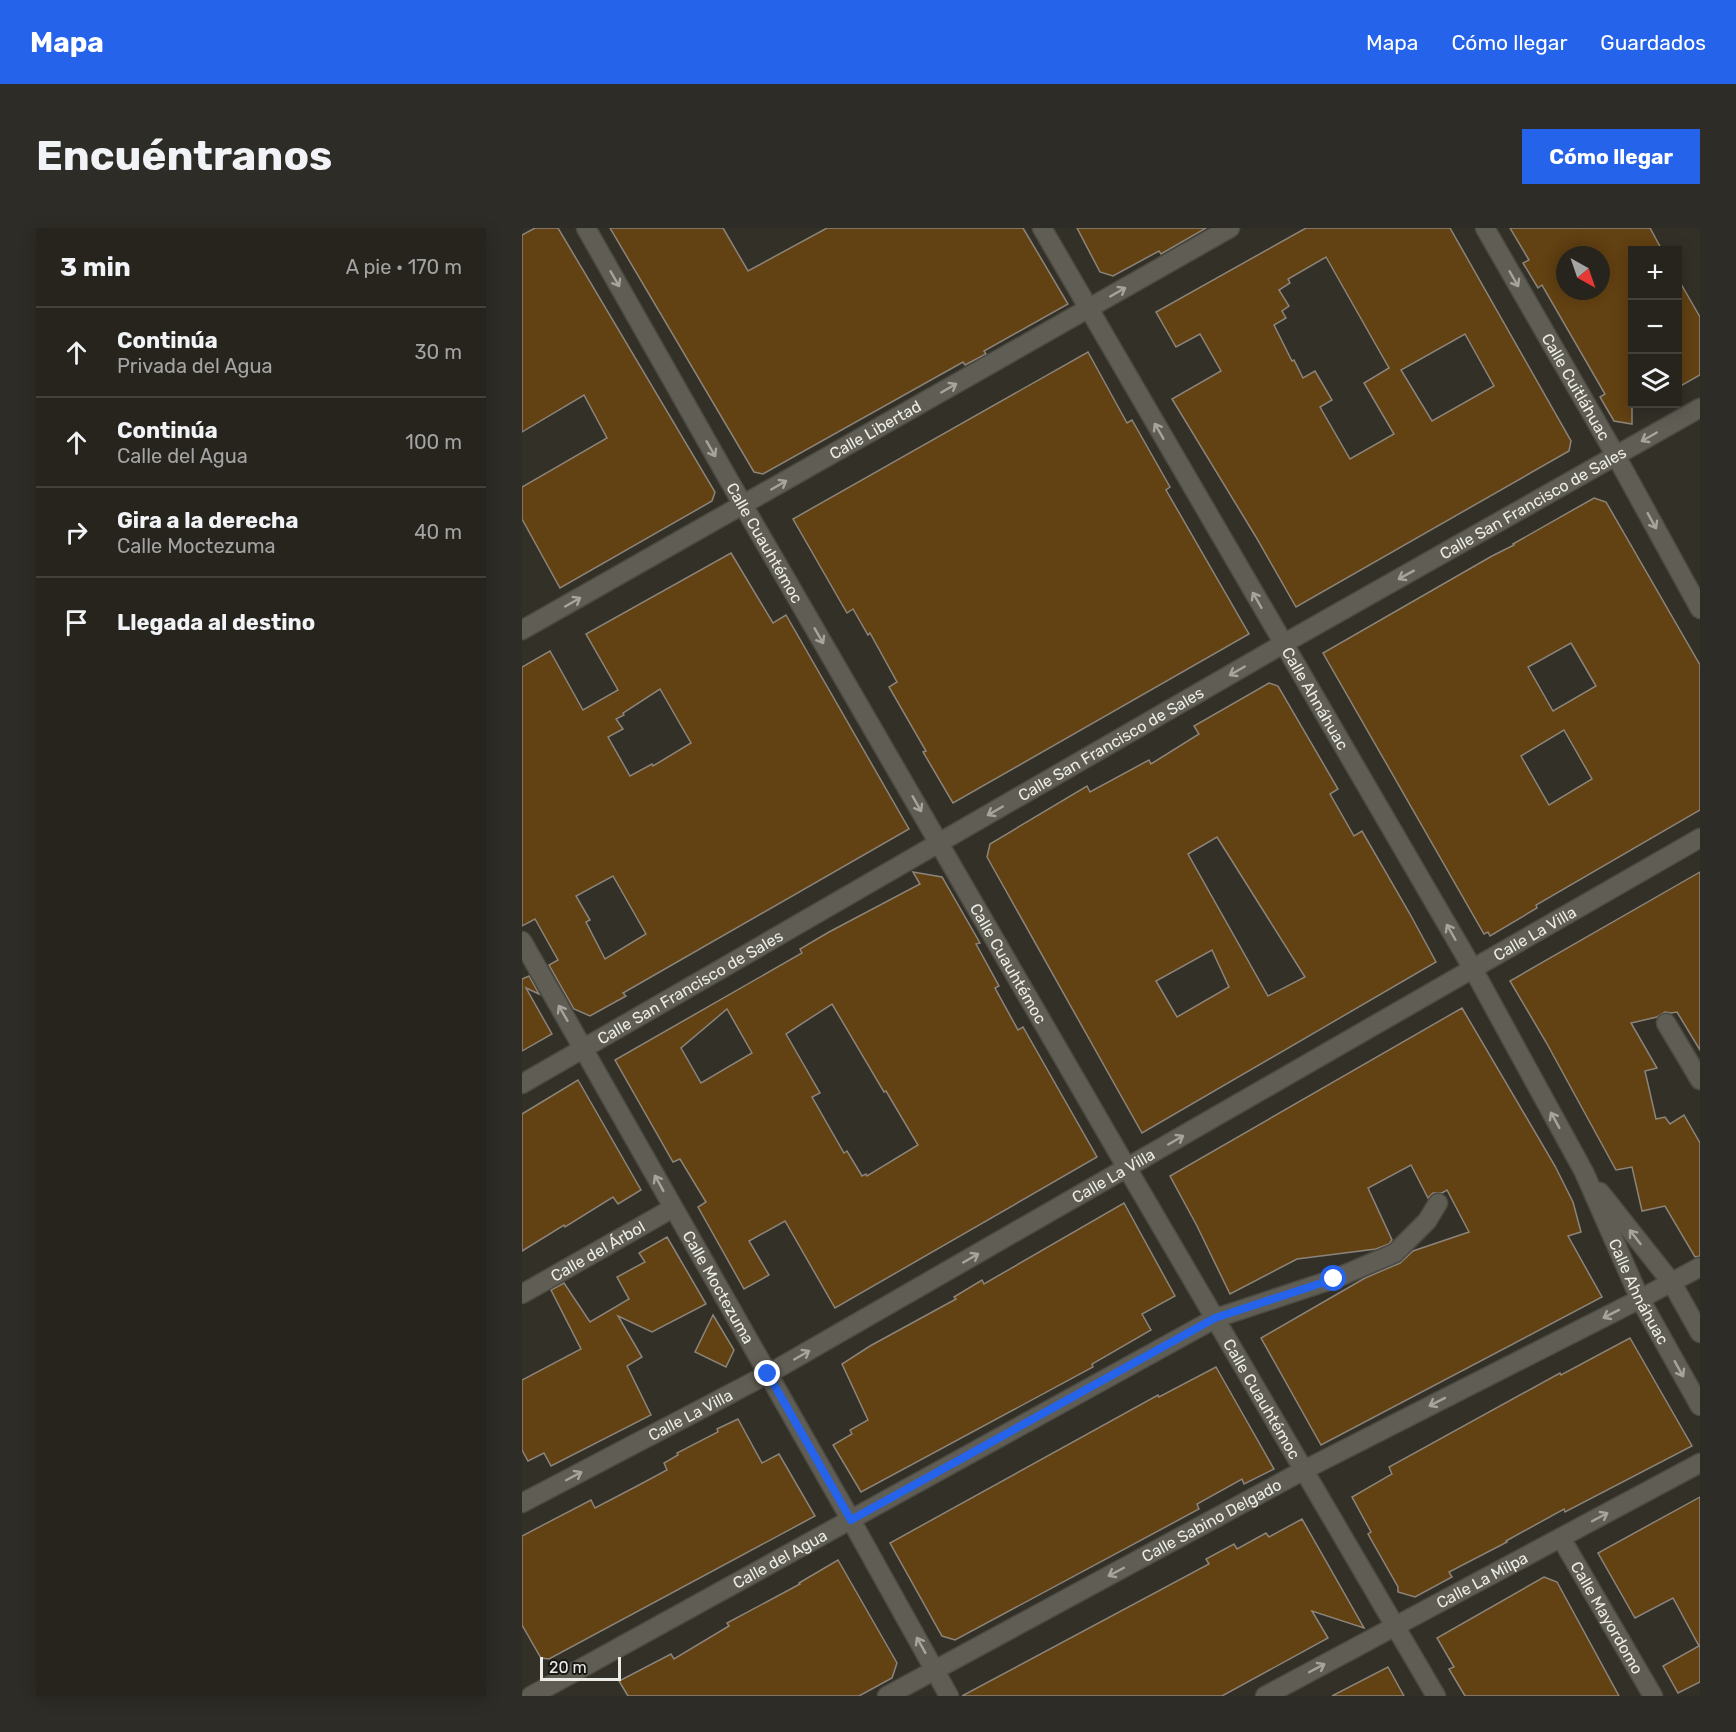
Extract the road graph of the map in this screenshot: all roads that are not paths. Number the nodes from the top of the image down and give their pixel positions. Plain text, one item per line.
1 (586, 228) edge
2 (1042, 228) edge
3 (1230, 228) edge
4 (1485, 228) edge
5 (1088, 309) junction
6 (1700, 408) edge
7 (1616, 456) junction
8 (743, 505) junction
9 (1700, 609) edge
10 (522, 630) edge
11 (1283, 644) junction
12 (1700, 838) edge
13 (940, 843) junction
14 (522, 941) edge
15 (1473, 969) junction
16 (1666, 1023) dead end
17 (583, 1049) junction
18 (1700, 1080) edge
19 (522, 1084) edge
20 (1127, 1168) junction
21 (1584, 1172) junction
22 (1438, 1203) dead end
23 (673, 1208) junction
24 (1700, 1267) edge
25 (1672, 1283) junction
26 (522, 1294) edge
27 (1641, 1299) junction
28 (1215, 1318) junction
29 (1700, 1333) edge
30 (768, 1374) junction
31 (1700, 1406) edge
32 (1700, 1463) edge
33 (1304, 1470) junction
34 (522, 1503) edge
35 (851, 1520) junction
36 (1561, 1538) junction
37 (1395, 1626) junction
38 (934, 1670) junction
39 (522, 1691) edge
40 (525, 1696) edge
41 (531, 1696) edge
42 (887, 1696) edge
43 (949, 1696) edge
44 (1265, 1696) edge
45 (1436, 1696) edge
46 (1653, 1696) edge

1 -> 8 street, Calle Cuauhtémoc
2 - 5 street, Calle Ahnáhuac
5 -> 3 street, Calle Libertad
4 -> 7 street, Calle Cuitláhuac
8 -> 5 street, Calle Libertad
11 -> 5 street, Calle Ahnáhuac
6 -> 7 street, Calle San Francisco de Sales
7 -> 9 street, Calle Cuitláhuac
7 -> 11 street, Calle San Francisco de Sales
10 -> 8 street, Calle Libertad
8 -> 13 street, Calle Cuauhtémoc
11 -> 13 street, Calle San Francisco de Sales
15 -> 11 street, Calle Ahnáhuac
12 - 15 street, Calle La Villa
13 - 17 street, Calle San Francisco de Sales
13 - 20 street, Calle Cuauhtémoc
17 -> 14 street, Calle Moctezuma
20 -> 15 street, Calle La Villa
21 -> 15 street, Calle Ahnáhuac
16 - 18 street
17 - 19 street, Calle San Francisco de Sales
23 -> 17 street, Calle Moctezuma
20 - 28 street, Calle Cuauhtémoc
30 -> 20 street, Calle La Villa
25 -> 21 street, Calle Ahnáhuac
21 - 27 street, Calle Ahnáhuac
22 - 28 street, Calle del Agua
23 - 26 street, Calle del Árbol
23 - 30 street, Calle Moctezuma
24 - 25 street, Calle Sabino Delgado
25 - 27 street, Calle Sabino Delgado
25 - 29 street, Calle Ahnáhuac
27 -> 31 street, Calle Ahnáhuac
27 -> 33 street, Calle Sabino Delgado
28 - 33 street, Calle Cuauhtémoc
28 - 35 street, Calle del Agua
34 -> 30 street, Calle La Villa
30 - 35 street, Calle Moctezuma
36 -> 32 street, Calle La Milpa
33 - 37 street, Calle Cuauhtémoc
33 -> 38 street, Calle Sabino Delgado
38 -> 35 street, Calle Moctezuma
35 - 41 street, Calle del Agua
36 - 37 street, Calle La Milpa
36 - 46 street, Calle Mayordomo
44 -> 37 street, Calle La Milpa
37 - 45 street, Calle Cuauhtémoc
38 - 42 street, Calle Sabino Delgado
38 - 43 street, Calle Moctezuma
39 - 40 street

